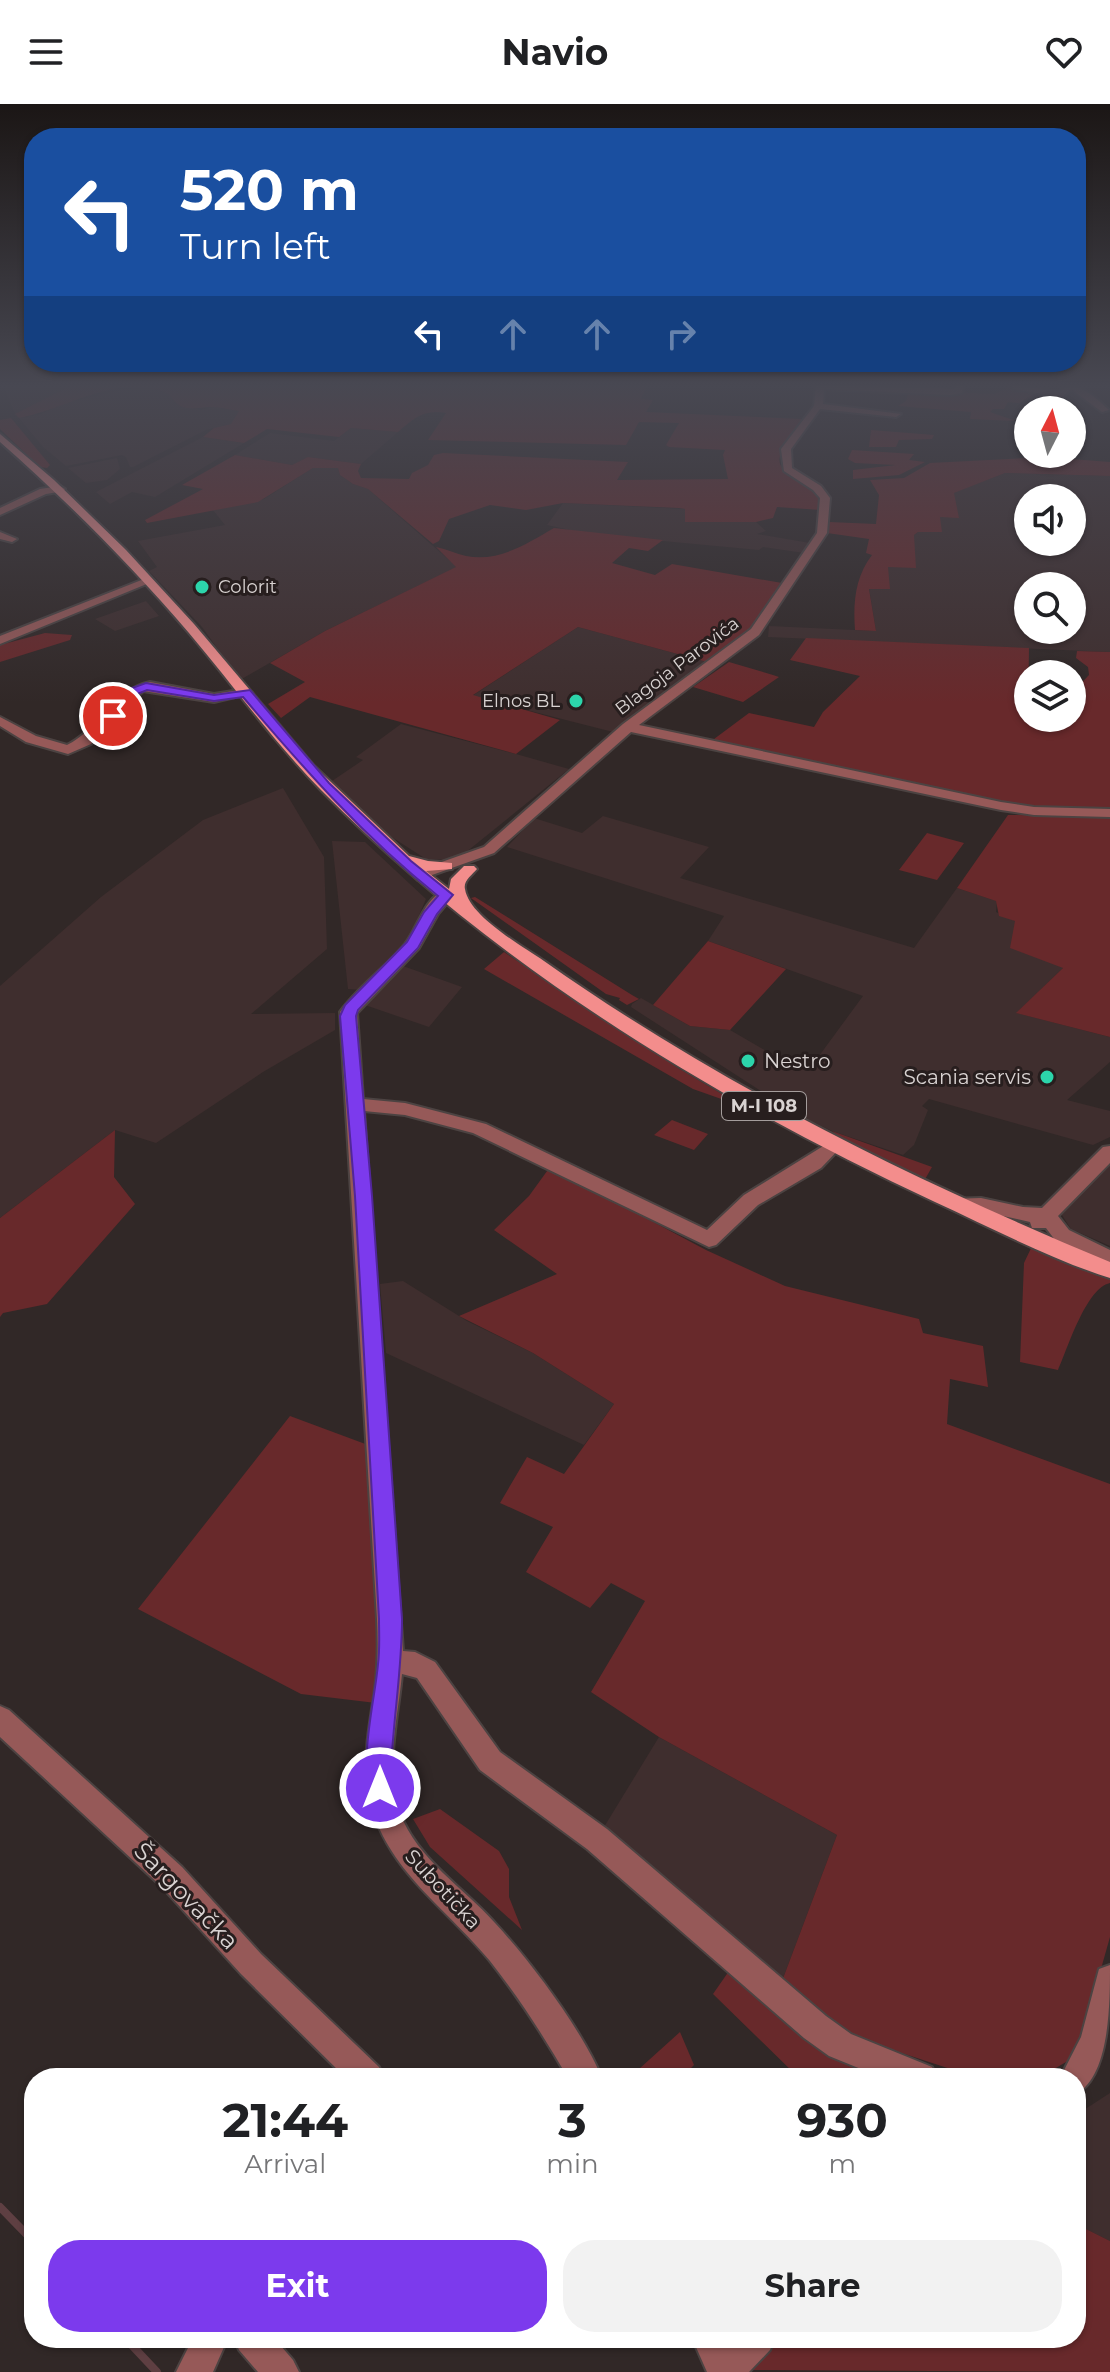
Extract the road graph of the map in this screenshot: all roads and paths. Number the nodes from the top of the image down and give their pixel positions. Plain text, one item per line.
1 (46, 491) edge
2 (62, 491) edge
3 (819, 491) edge
4 (0, 512) edge
5 (0, 535) edge
6 (12, 539) dead end
7 (148, 581) junction
8 (0, 640) edge
9 (246, 693) junction
10 (0, 721) edge
11 (628, 727) junction
12 (1110, 813) edge
13 (392, 848) junction
14 (489, 850) junction
15 (447, 866) junction
16 (469, 869) junction
17 (423, 877) junction
18 (446, 895) junction
19 (476, 918) junction
20 (356, 1104) junction
21 (833, 1146) junction
22 (1108, 1157) edge
23 (957, 1204) junction
24 (1046, 1215) junction
25 (1027, 1235) junction
26 (1110, 1259) edge
27 (1110, 1270) edge
28 (390, 1661) junction
29 (0, 1719) edge
30 (1110, 1980) edge
31 (358, 2068) edge
32 (580, 2068) edge
33 (896, 2068) edge
34 (1083, 2068) edge
35 (260, 2348) edge
36 (714, 2348) edge
37 (748, 2348) edge
38 (726, 2371) edge
39 (281, 2372) edge

1 - 4 street
2 - 7 main road, M-I 108
3 - 11 street, Blagoja Parovića
5 - 6 street
7 - 8 street
7 - 9 main road, M-I 108
9 - 10 street
9 - 13 main road, M-I 108
11 - 12 street
11 - 14 street, Blagoja Parovića
13 - 15 main road
13 - 17 main road, M-I 108
14 - 15 street, Blagoja Parovića
14 - 16 street
15 - 17 street, Blagoja Parovića
16 - 17 street
16 - 19 main road
17 - 18 main road, M-I 108
18 - 19 main road, M-I 108
18 - 20 street, Subotička
19 - 21 main road, M-I 108
20 - 21 street
20 - 28 street, Subotička
21 - 23 main road, M-I 108
22 - 24 street
23 - 24 street
23 - 25 main road, M-I 108
24 - 25 street
24 - 26 street
25 - 27 main road, M-I 108
28 - 32 street, Subotička
28 - 33 street
29 - 31 street, Šargovačka
30 - 34 street
35 - 39 street
36 - 38 street
37 - 38 street

